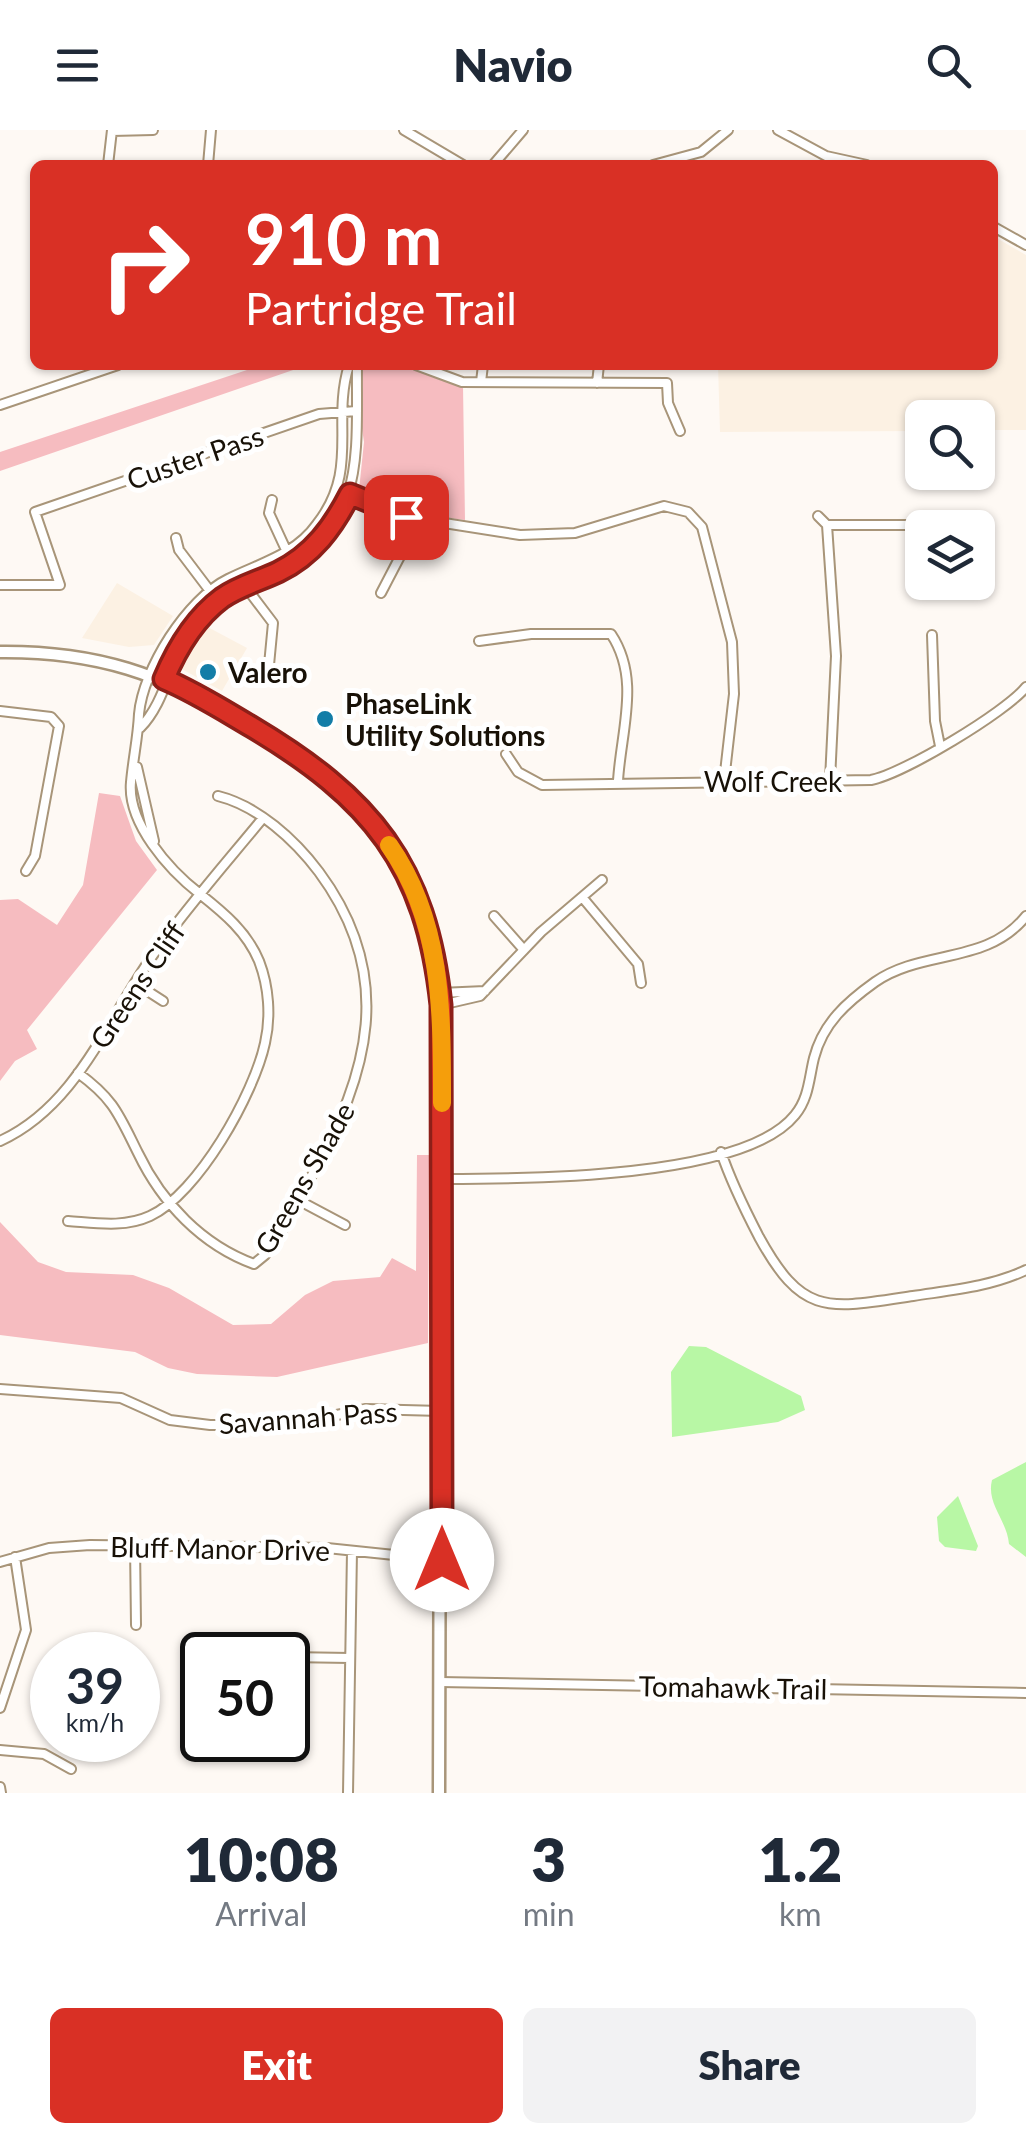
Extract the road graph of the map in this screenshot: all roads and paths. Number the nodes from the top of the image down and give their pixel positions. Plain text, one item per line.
1 (153, 130) edge
2 (211, 130) edge
3 (404, 130) edge
4 (523, 130) edge
5 (728, 130) edge
6 (778, 130) edge
7 (112, 131) edge
8 (109, 160) edge
9 (208, 160) edge
10 (455, 160) edge
11 (496, 160) edge
12 (672, 160) edge
13 (824, 160) edge
14 (998, 229) edge
15 (1026, 245) edge
16 (103, 370) edge
17 (348, 370) edge
18 (357, 370) edge
19 (427, 370) edge
20 (483, 370) edge
21 (598, 370) edge
22 (482, 382) junction
23 (596, 383) junction
24 (0, 405) edge
25 (356, 411) junction
26 (343, 412) junction
27 (680, 431) dead end
28 (337, 489) junction
29 (350, 494) junction
30 (272, 500) dead end
31 (818, 516) dead end
32 (419, 520) junction
33 (905, 525) edge
34 (827, 526) junction
35 (176, 538) dead end
36 (287, 552) junction
37 (272, 560) junction
38 (277, 572) junction
39 (0, 585) edge
40 (245, 586) junction
41 (210, 590) junction
42 (380, 592) dead end
43 (932, 635) dead end
44 (478, 642) dead end
45 (0, 652) edge
46 (270, 665) dead end
47 (159, 677) junction
48 (1026, 688) edge
49 (0, 712) edge
50 (940, 746) junction
51 (506, 754) dead end
52 (136, 765) junction
53 (830, 780) junction
54 (618, 781) junction
55 (724, 781) junction
56 (218, 796) dead end
57 (148, 803) junction
58 (135, 806) junction
59 (263, 818) junction
60 (154, 840) junction
61 (26, 870) dead end
62 (602, 880) dead end
63 (200, 894) junction
64 (582, 897) junction
65 (494, 916) dead end
66 (1026, 916) edge
67 (524, 950) junction
68 (641, 983) dead end
69 (135, 984) junction
70 (440, 999) junction
71 (163, 1001) dead end
72 (78, 1073) junction
73 (0, 1141) edge
74 (721, 1152) junction
75 (441, 1179) junction
76 (298, 1200) junction
77 (170, 1204) junction
78 (68, 1220) dead end
79 (344, 1225) dead end
80 (1026, 1270) edge
81 (0, 1389) edge
82 (442, 1411) junction
83 (135, 1546) junction
84 (352, 1551) junction
85 (15, 1557) junction
86 (442, 1560) junction
87 (0, 1562) edge
88 (136, 1625) dead end
89 (310, 1658) edge
90 (350, 1658) junction
91 (440, 1682) junction
92 (1026, 1693) edge
93 (0, 1708) edge
94 (0, 1750) edge
95 (72, 1769) dead end
96 (348, 1793) edge
97 (439, 1793) edge

1 - 7 street
2 - 9 street
3 - 10 street
4 - 11 street
5 - 12 street
6 - 13 street
7 - 8 street
14 - 15 street
16 - 24 street
17 - 26 street
18 - 25 street
19 - 22 street
20 - 22 street
21 - 23 street
22 - 23 street
23 - 27 street
25 - 26 street, Custer Pass
25 - 29 street
26 - 28 street
26 - 39 street, Custer Pass
28 - 29 street
28 - 36 street
29 - 32 street
29 - 38 street
30 - 36 street
31 - 34 street
32 - 42 street
32 - 55 street
33 - 34 street
34 - 53 street
35 - 41 street
36 - 37 street
37 - 38 street
37 - 41 street
38 - 40 street
40 - 46 street
40 - 47 street
41 - 47 street
43 - 50 street
44 - 54 street
45 - 47 main road
47 - 52 street
47 - 70 main road
48 - 50 street, Wolf Creek
49 - 61 street
50 - 53 street, Wolf Creek
51 - 54 street, Wolf Creek
52 - 57 street
52 - 58 street
53 - 55 street, Wolf Creek
54 - 55 street, Wolf Creek
56 - 59 street, Greens Shade
57 - 58 street
57 - 60 street
58 - 60 street
59 - 63 street, Greens Cliff
59 - 76 street, Greens Shade
60 - 63 street
62 - 64 street
63 - 69 street, Greens Cliff
63 - 77 street
64 - 67 street
64 - 68 street
65 - 67 street
66 - 74 street
67 - 70 street
69 - 71 street
69 - 72 street, Greens Cliff
70 - 75 main road
72 - 73 street, Greens Cliff
72 - 77 street
74 - 75 street
74 - 80 street
75 - 82 main road
76 - 77 street, Greens Shade
76 - 79 street
77 - 78 street
81 - 82 street, Savannah Pass
82 - 86 main road
83 - 84 street, Bluff Manor Drive
83 - 85 street, Bluff Manor Drive
83 - 88 street
84 - 86 street, Bluff Manor Drive
84 - 90 street
85 - 87 street, Bluff Manor Drive
85 - 93 street
86 - 91 main road
89 - 90 street
90 - 96 street
91 - 92 street, Tomahawk Trail
91 - 97 main road
94 - 95 street

